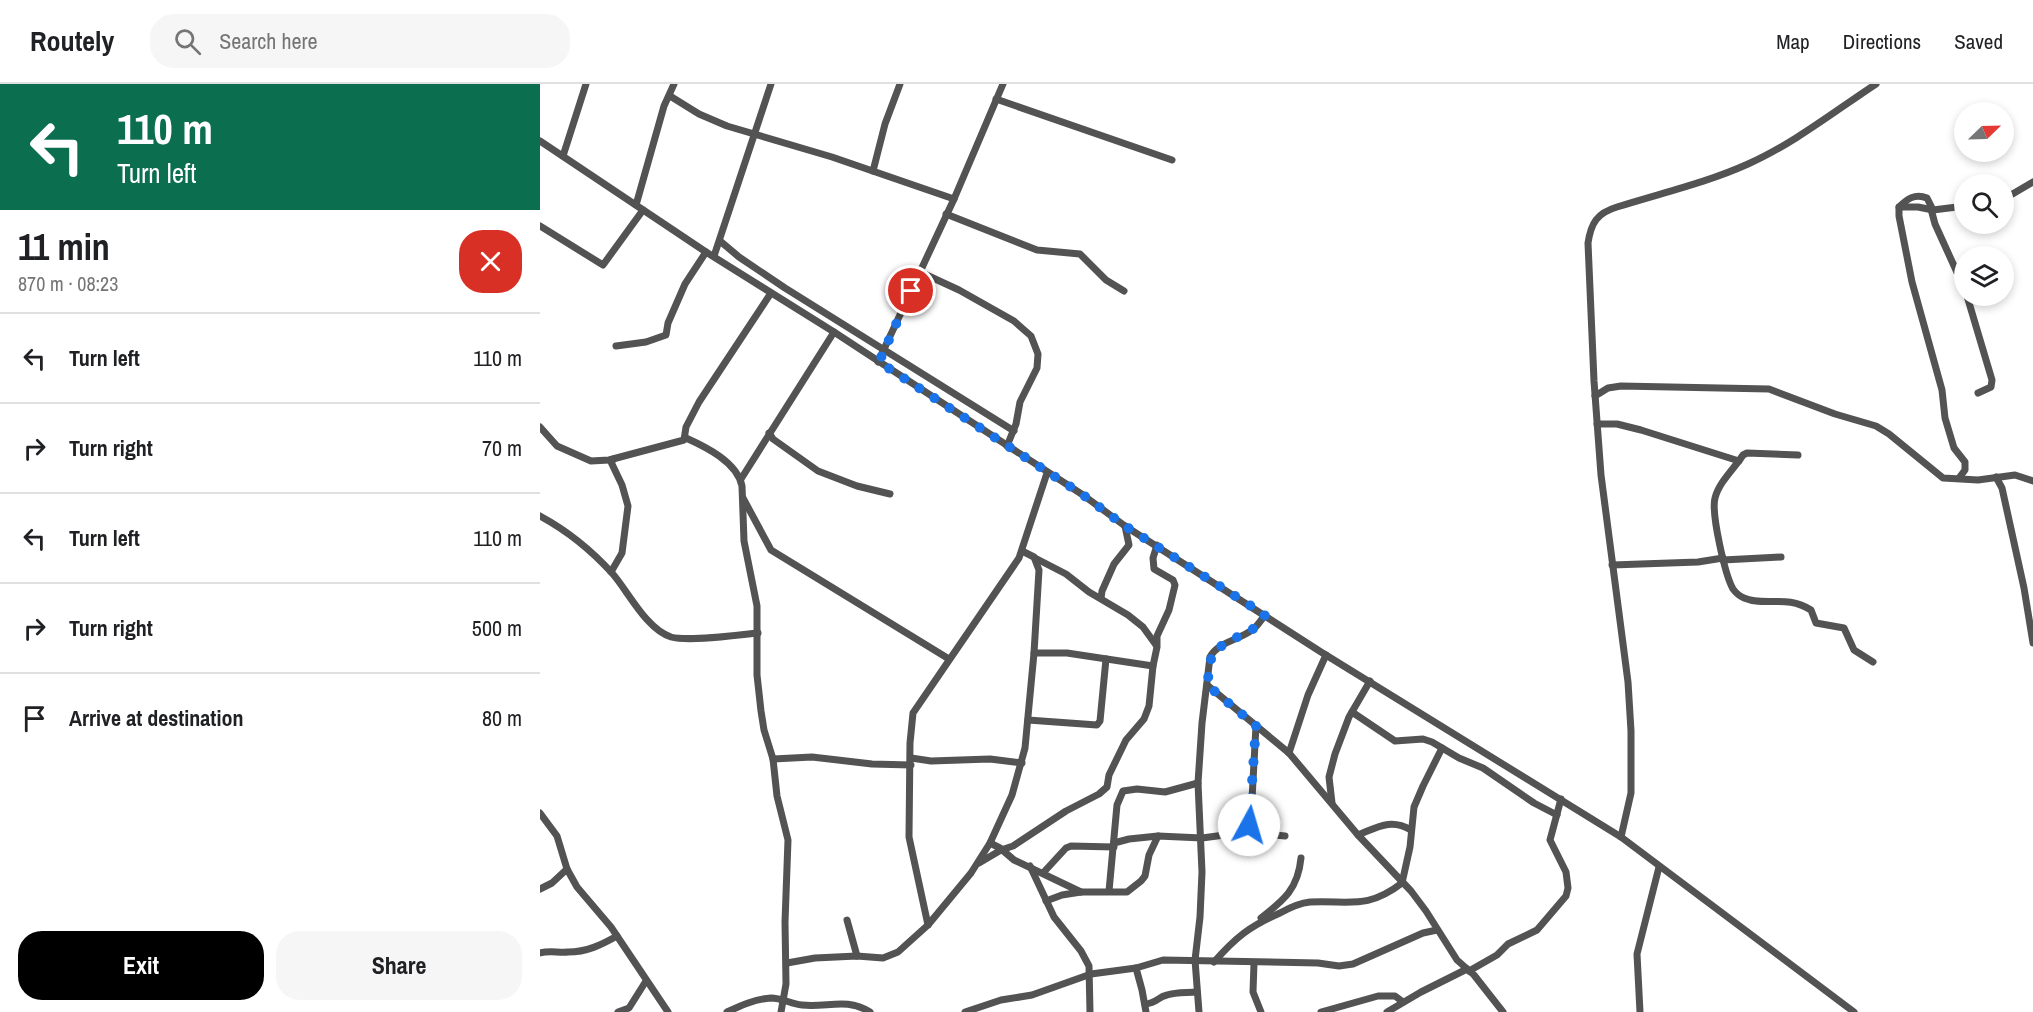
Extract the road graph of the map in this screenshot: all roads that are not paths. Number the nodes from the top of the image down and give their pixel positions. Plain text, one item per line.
1 (586, 84) edge
2 (674, 84) edge
3 (771, 84) edge
4 (900, 84) edge
5 (1003, 84) edge
6 (1876, 84) edge
7 (670, 96) junction
8 (996, 99) junction
9 (754, 135) junction
10 (540, 141) edge
11 (563, 156) junction
12 (1172, 160) dead end
13 (873, 171) junction
14 (2033, 182) edge
15 (2014, 193) edge
16 (954, 199) junction
17 (636, 205) junction
18 (1899, 207) junction
19 (1954, 207) edge
20 (644, 210) junction
21 (1932, 210) junction
22 (946, 214) junction
23 (540, 226) edge
24 (720, 241) junction
25 (706, 252) junction
26 (714, 256) junction
27 (1954, 266) edge
28 (920, 272) junction
29 (1124, 291) dead end
30 (771, 293) junction
31 (1970, 306) edge
32 (834, 332) junction
33 (616, 346) dead end
34 (885, 349) junction
35 (879, 362) junction
36 (1978, 393) dead end
37 (1595, 396) junction
38 (1597, 424) junction
39 (540, 427) edge
40 (1014, 431) junction
41 (770, 434) junction
42 (686, 438) junction
43 (1007, 447) junction
44 (1798, 455) dead end
45 (614, 459) junction
46 (1739, 461) junction
47 (1047, 473) junction
48 (1996, 477) junction
49 (1959, 478) junction
50 (741, 479) junction
51 (2033, 481) edge
52 (890, 494) dead end
53 (743, 497) junction
54 (540, 516) edge
55 (1125, 526) junction
56 (1157, 545) junction
57 (1022, 551) junction
58 (1034, 557) junction
59 (1781, 557) dead end
60 (1723, 559) junction
61 (1612, 565) junction
62 (611, 572) junction
63 (1101, 598) junction
64 (1265, 615) junction
65 (758, 633) junction
66 (2033, 644) edge
67 (1158, 647) junction
68 (1034, 653) junction
69 (1326, 655) junction
70 (949, 659) junction
71 (1106, 659) junction
72 (1873, 662) dead end
73 (1153, 666) junction
74 (1370, 681) junction
75 (1207, 685) junction
76 (1352, 712) junction
77 (1028, 720) junction
78 (1256, 726) junction
79 (1442, 748) junction
80 (1289, 753) junction
81 (773, 759) junction
82 (911, 761) junction
83 (1022, 763) junction
84 (1198, 783) junction
85 (1562, 799) junction
86 (1332, 803) junction
87 (540, 813) edge
88 (1557, 815) junction
89 (1411, 830) junction
90 (1247, 832) junction
91 (1358, 835) junction
92 (1158, 836) junction
93 (1285, 836) dead end
94 (1621, 837) junction
95 (1202, 838) junction
96 (990, 843) junction
97 (1114, 845) junction
98 (1001, 850) junction
99 (1300, 858) dead end
100 (976, 864) junction
101 (1030, 866) junction
102 (1659, 867) junction
103 (567, 869) junction
104 (1043, 873) junction
105 (1402, 883) junction
106 (540, 889) edge
107 (1108, 891) junction
108 (1081, 892) junction
109 (1046, 901) junction
110 (1428, 915) junction
111 (847, 920) dead end
112 (928, 925) junction
113 (1250, 927) junction
114 (1437, 930) junction
115 (1423, 933) junction
116 (617, 936) junction
117 (540, 952) edge
118 (857, 956) junction
119 (1195, 960) junction
120 (1214, 962) junction
121 (787, 963) junction
122 (1254, 963) junction
123 (1136, 968) junction
124 (1468, 970) junction
125 (1091, 974) junction
126 (646, 981) junction
127 (1197, 992) junction
128 (783, 999) junction
129 (1403, 1002) junction
130 (1145, 1008) edge
131 (1639, 1010) edge
132 (1502, 1011) edge
133 (618, 1012) edge
134 (668, 1012) edge
135 (727, 1012) edge
136 (781, 1012) edge
137 (870, 1012) edge
138 (965, 1012) edge
139 (1090, 1012) edge
140 (1200, 1012) edge
141 (1261, 1012) edge
142 (1322, 1012) edge
143 (1387, 1012) edge
144 (1854, 1012) edge

1 - 11 street
2 - 7 street
3 - 9 street
4 - 13 street
5 - 8 street
6 - 37 street
7 - 9 street
7 - 17 street
8 - 12 street
8 - 16 street
9 - 13 street
9 - 24 street
10 - 11 street
11 - 17 street
13 - 16 street
14 - 15 street
16 - 22 street
17 - 20 street
18 - 21 street
18 - 21 street
18 - 49 street
19 - 21 street
20 - 23 street
20 - 25 street
21 - 27 street
22 - 28 street
22 - 29 street
24 - 26 street
24 - 34 street
25 - 26 street
25 - 33 street
26 - 30 street
28 - 34 street
28 - 40 street
30 - 32 street
30 - 42 street
31 - 36 street
32 - 35 street
32 - 41 street
34 - 35 street
34 - 40 street
35 - 43 street
37 - 38 street
37 - 49 street
38 - 46 street
38 - 61 street
39 - 45 street
40 - 43 street
41 - 50 street
41 - 52 street
42 - 45 street
42 - 50 street
43 - 47 street
44 - 46 street
45 - 62 street
46 - 60 street
47 - 55 street
47 - 57 street
48 - 49 street
48 - 51 street
48 - 66 street
50 - 53 street
53 - 65 street
53 - 70 street
54 - 62 street
55 - 56 street
55 - 63 street
56 - 64 street
56 - 67 street
57 - 58 street
57 - 70 street
58 - 63 street
58 - 68 street
59 - 60 street
60 - 61 street
60 - 72 street
61 - 94 street
62 - 65 street
63 - 67 street
64 - 69 street
64 - 75 street
65 - 81 street
67 - 73 street
68 - 71 street
68 - 77 street
69 - 74 street
69 - 80 street
70 - 82 street
71 - 73 street
71 - 77 street
73 - 98 street
74 - 76 street
74 - 85 street
75 - 78 street
75 - 84 street
76 - 79 street
76 - 86 street
77 - 83 street
78 - 80 street
78 - 90 street
79 - 88 street
79 - 89 street
80 - 86 street
81 - 82 street
81 - 121 street
82 - 83 street
82 - 112 street
83 - 96 street
84 - 95 street
84 - 97 street
85 - 88 street
85 - 94 street
86 - 91 street
87 - 103 street
88 - 124 street
89 - 91 street
89 - 105 street
90 - 93 street
90 - 95 street
91 - 105 street
92 - 95 street
92 - 97 street
92 - 107 street
94 - 102 street
95 - 119 street
96 - 98 street
96 - 100 street
97 - 104 street
97 - 107 street
98 - 100 street
98 - 101 street
99 - 113 street
100 - 112 street
101 - 104 street
101 - 109 street
102 - 131 street
102 - 144 street
103 - 106 street
103 - 116 street
104 - 108 street
105 - 110 street
105 - 113 street
107 - 108 street
108 - 109 street
109 - 125 street
110 - 114 street
110 - 115 street
111 - 118 street
112 - 118 street
113 - 120 street
114 - 115 street
114 - 124 street
115 - 122 street
116 - 117 street
116 - 126 street
118 - 121 street
119 - 120 street
119 - 123 street
119 - 127 street
120 - 122 street
121 - 128 street
122 - 141 street
123 - 125 street
123 - 130 street
124 - 129 street
124 - 132 street
125 - 138 street
125 - 139 street
126 - 133 street
126 - 134 street
127 - 130 street
127 - 140 street
128 - 135 street
128 - 136 street
128 - 137 street
129 - 142 street
129 - 143 street

